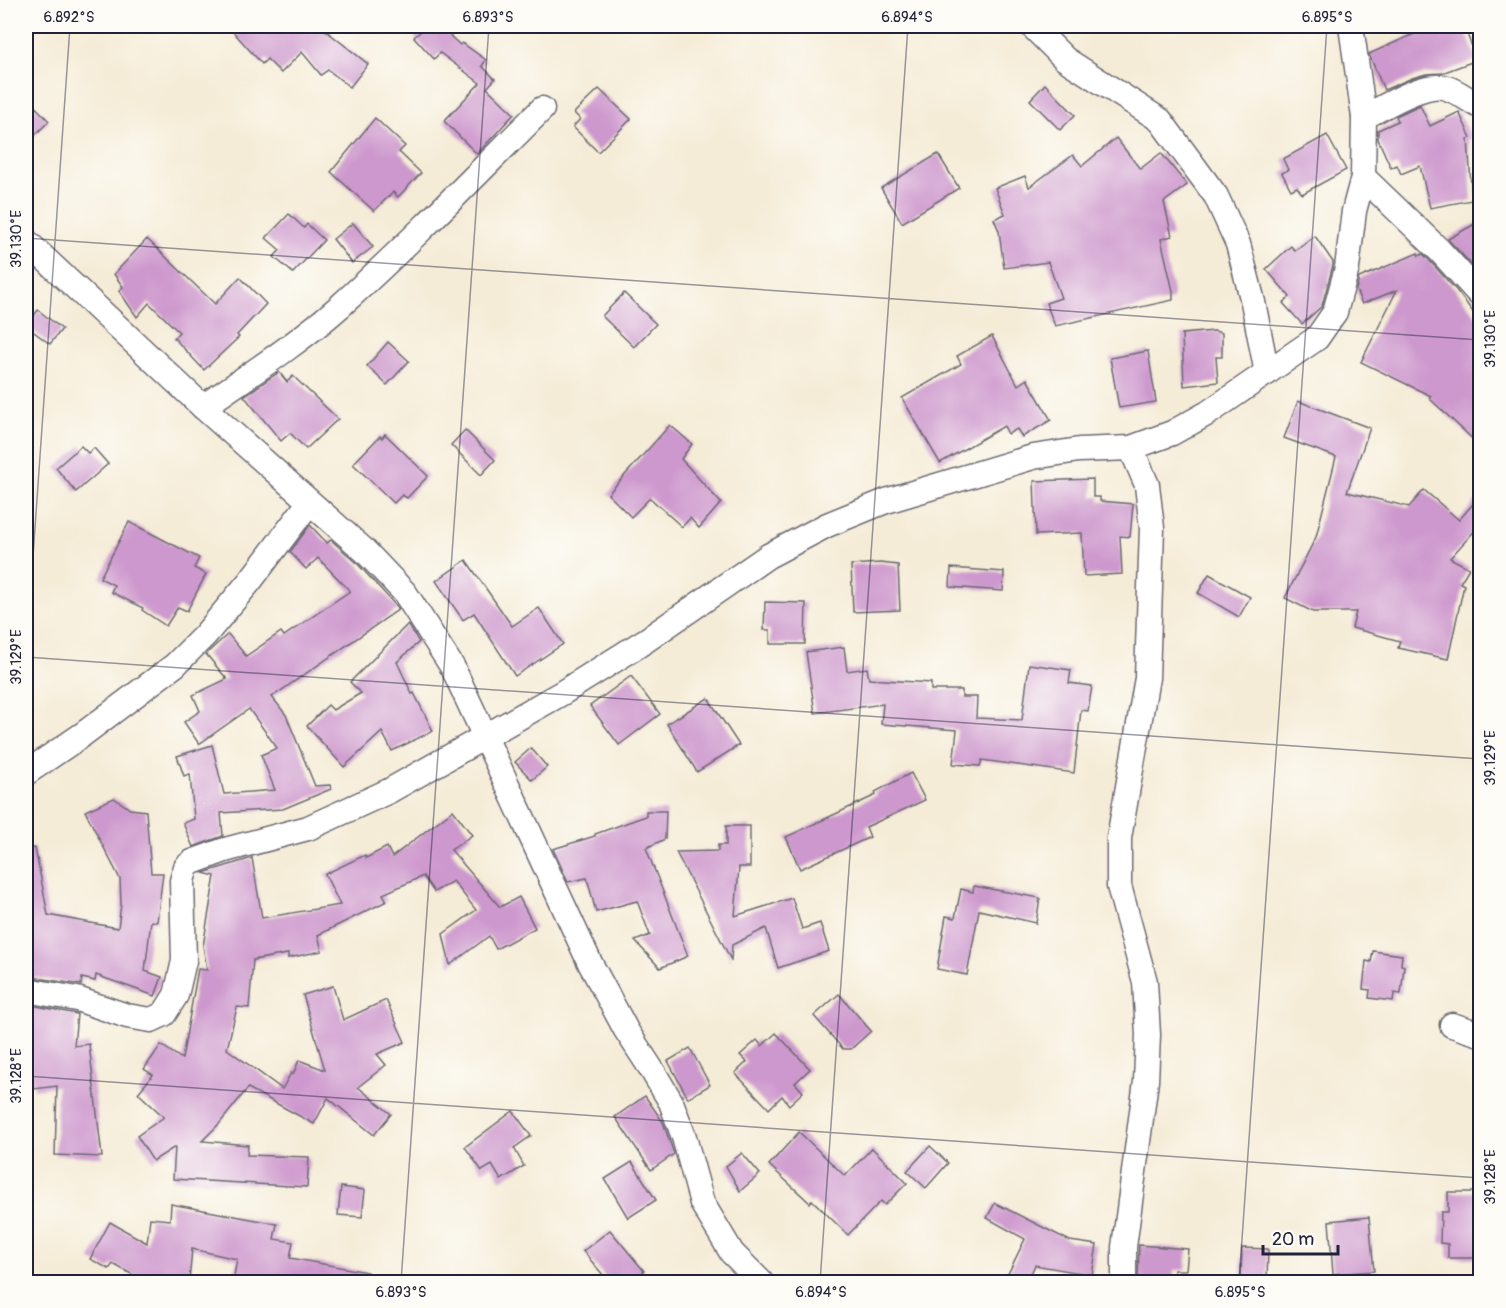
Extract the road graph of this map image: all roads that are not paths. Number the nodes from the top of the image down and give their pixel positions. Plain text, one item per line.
1 (1032, 26) edge
2 (1351, 26) edge
3 (1480, 106) edge
4 (542, 110) dead end
5 (1364, 117) junction
6 (1364, 177) junction
7 (26, 241) edge
8 (1480, 295) edge
9 (1267, 373) junction
10 (203, 407) junction
11 (1131, 448) junction
12 (309, 503) junction
13 (485, 735) junction
14 (26, 773) edge
15 (26, 990) edge
16 (1452, 1025) dead end
17 (1480, 1034) edge
18 (761, 1282) edge
19 (1124, 1282) edge

1 - 9 street
2 - 5 street
3 - 5 street
4 - 10 street
5 - 6 street
6 - 8 street
6 - 9 street
7 - 10 street
9 - 11 street
10 - 12 street
11 - 13 street
11 - 19 street
12 - 13 street
12 - 14 street
13 - 15 street
13 - 18 street
16 - 17 street

